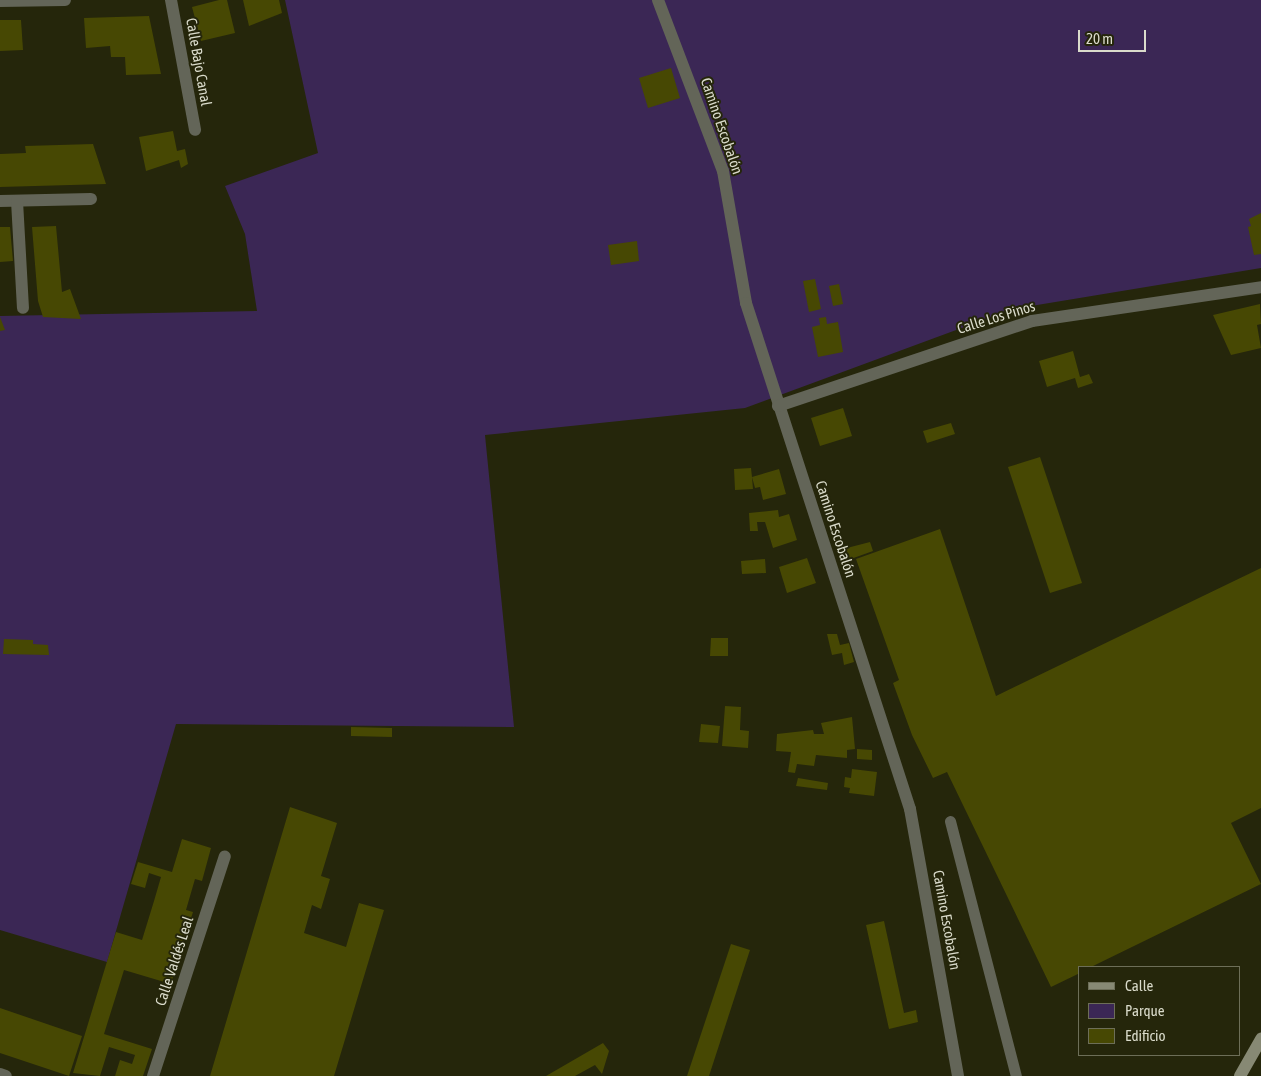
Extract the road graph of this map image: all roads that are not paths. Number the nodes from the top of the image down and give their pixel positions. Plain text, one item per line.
1 (65, 0) edge
2 (171, 0) edge
3 (658, 0) edge
4 (0, 1) edge
5 (195, 130) dead end
6 (90, 199) dead end
7 (0, 201) edge
8 (17, 201) junction
9 (1261, 287) edge
10 (23, 308) dead end
11 (778, 406) junction
12 (950, 821) dead end
13 (225, 856) dead end
14 (1261, 1039) edge
15 (0, 1074) edge
16 (6, 1076) edge
17 (153, 1076) edge
18 (958, 1076) edge
19 (1016, 1076) edge
20 (1240, 1076) edge

1 - 4 street
2 - 5 street, Calle Bajo Canal
3 - 11 street, Camino Escobalón
6 - 8 street
7 - 8 street
8 - 10 street
9 - 11 street, Calle Los Pinos
11 - 18 street, Camino Escobalón
12 - 19 lane
13 - 17 street, Calle Valdés Leal
14 - 20 street
15 - 16 street

